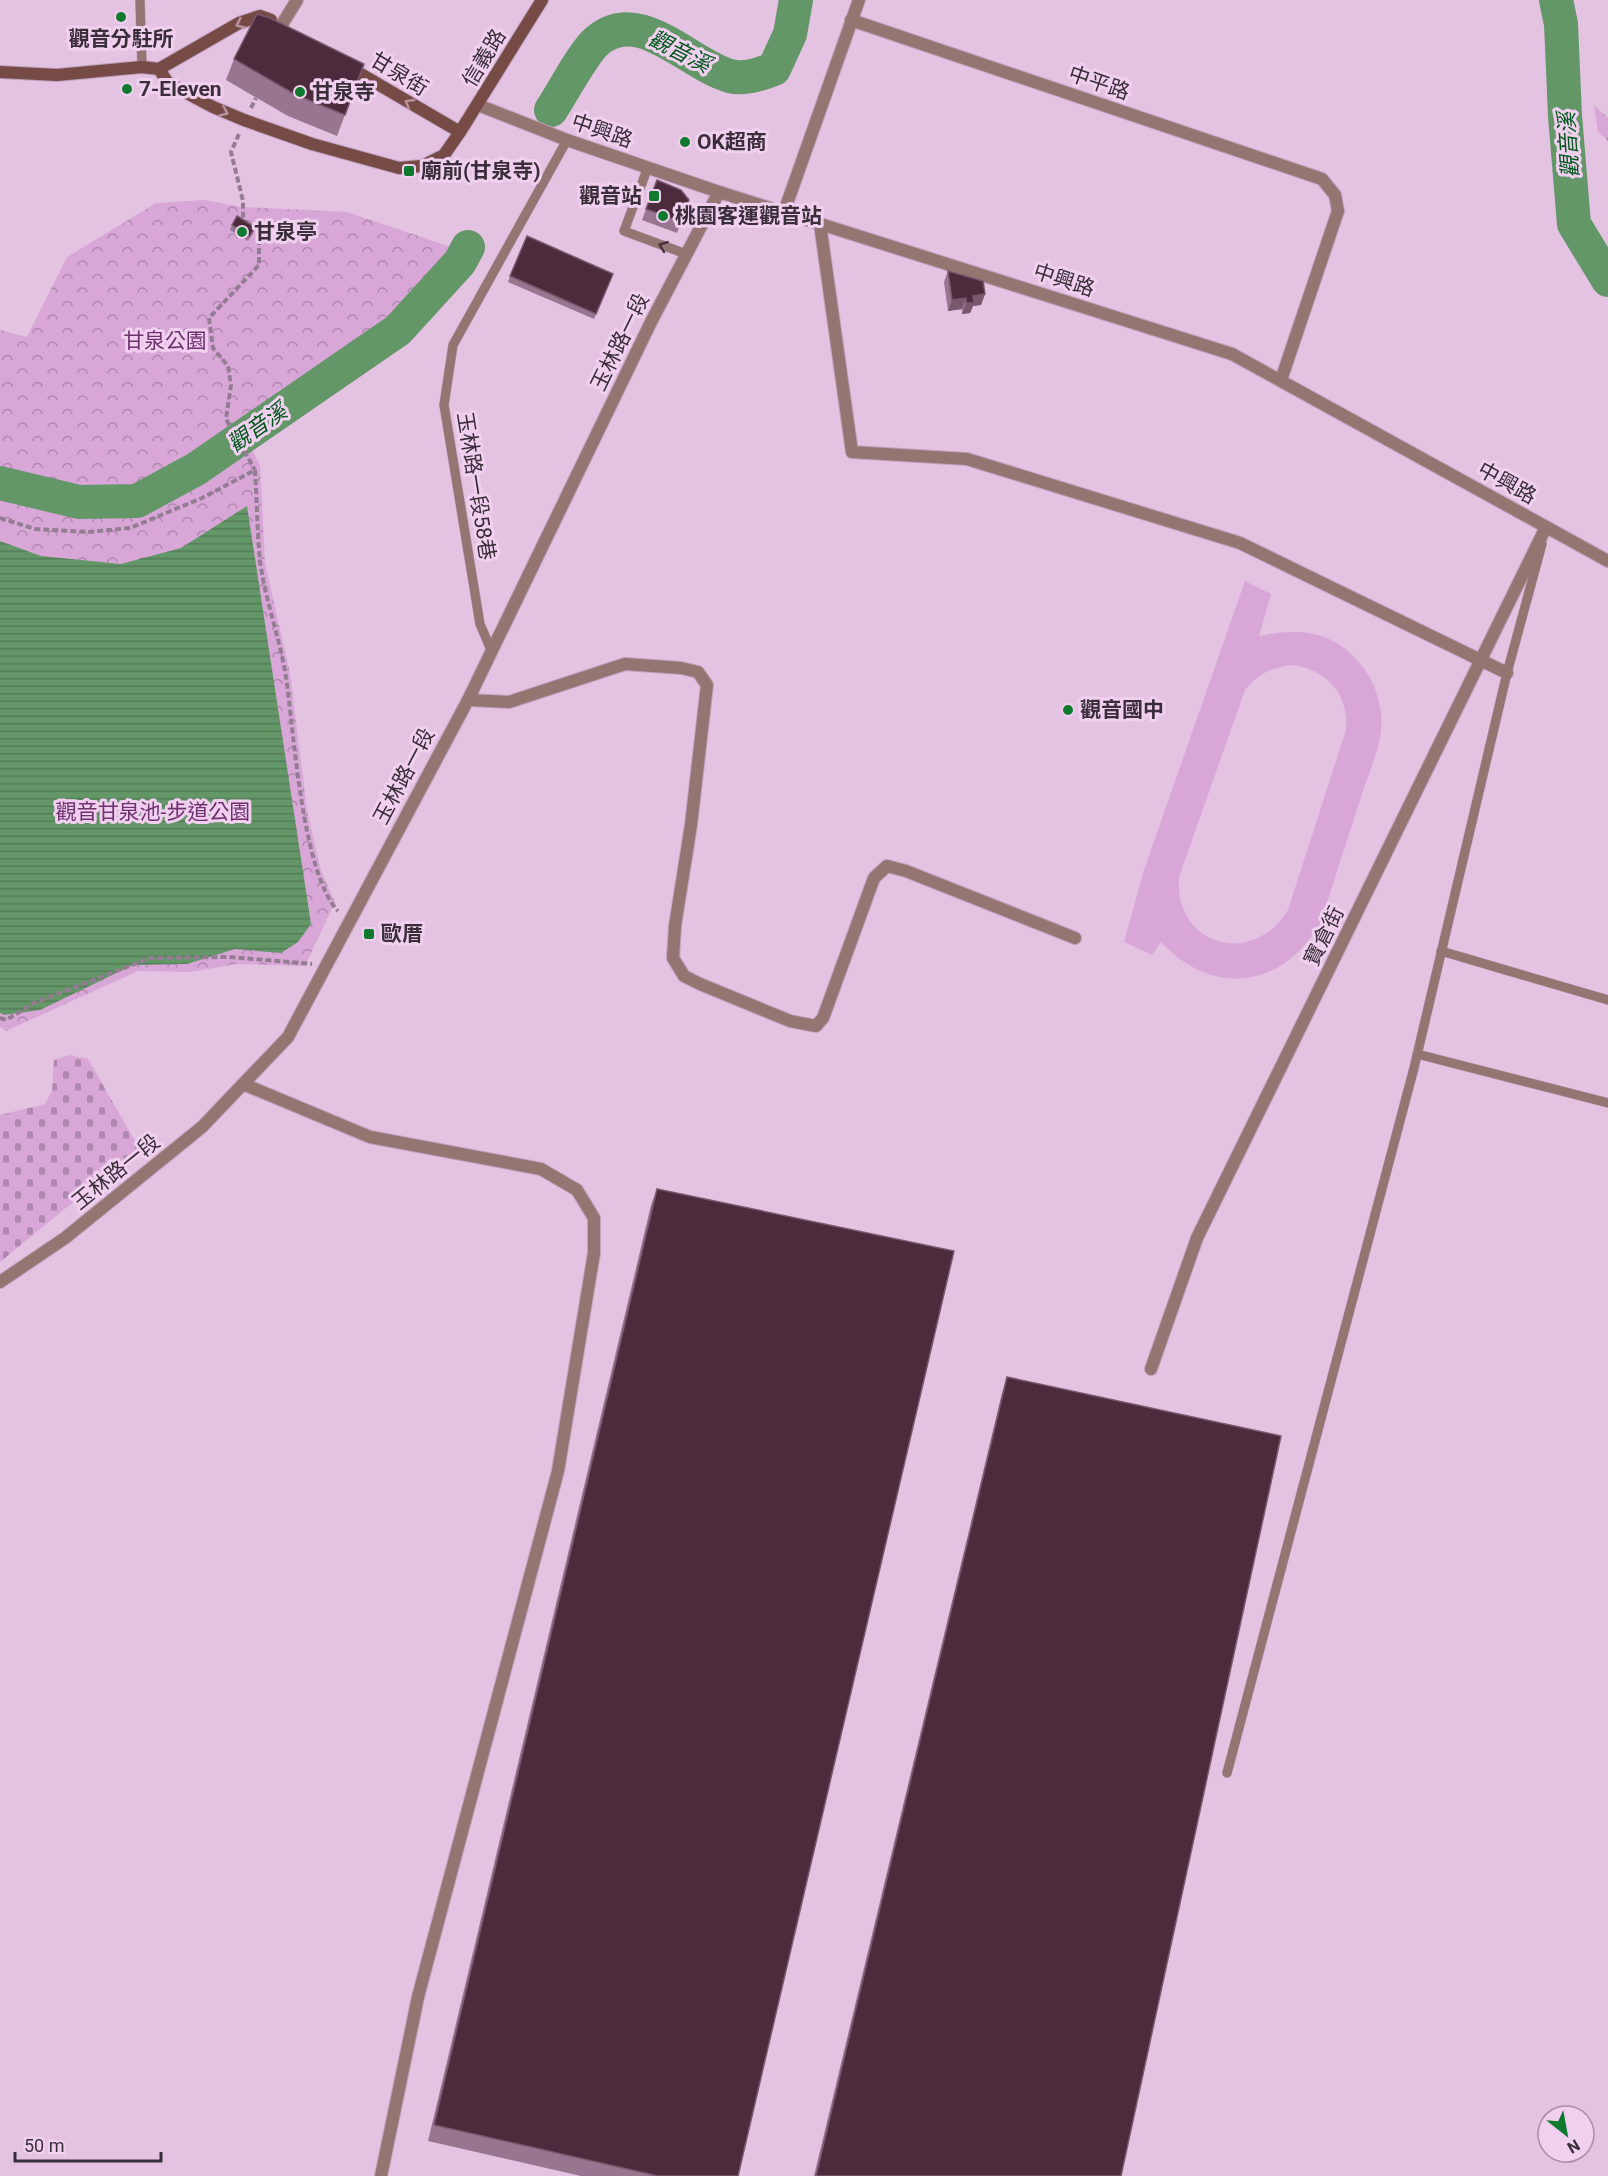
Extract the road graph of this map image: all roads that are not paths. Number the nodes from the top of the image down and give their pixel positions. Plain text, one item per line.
1 (140, 0) edge
2 (297, 0) edge
3 (542, 0) edge
4 (859, 0) edge
5 (851, 20) junction
6 (286, 29) joint
7 (332, 57) edge
8 (142, 67) junction
9 (159, 69) junction
10 (0, 72) edge
11 (478, 105) junction
12 (460, 132) junction
13 (567, 140) junction
14 (648, 167) junction
15 (719, 192) junction
16 (784, 212) junction
17 (820, 224) junction
18 (686, 254) junction
19 (1281, 380) junction
20 (1546, 527) junction
21 (1608, 561) edge
22 (491, 650) junction
23 (1481, 660) junction
24 (1507, 673) junction
25 (468, 700) junction
26 (1076, 938) dead end
27 (1441, 951) junction
28 (1608, 1000) edge
29 (1417, 1054) junction
30 (243, 1084) junction
31 (1608, 1103) edge
32 (0, 1282) edge
33 (1151, 1369) dead end
34 (1227, 1773) dead end
35 (381, 2176) edge

1 - 8 lane
2 - 6 street
3 - 11 main road, 信義路
4 - 5 street
5 - 16 street
5 - 19 street, 中平路
6 -> 9 main road
12 -> 7 main road, 甘泉街
8 - 9 main road
8 - 10 main road
9 -> 12 main road
11 - 12 main road
11 - 13 street, 中興路
13 - 14 street, 中興路
13 - 22 lane, 玉林路一段58巷
14 - 15 street, 中興路
18 -> 14 lane
15 - 16 street, 中興路
15 - 18 street, 玉林路一段
16 - 17 street, 中興路
17 - 19 street, 中興路
17 - 23 street
18 - 22 street, 玉林路一段
19 - 20 street, 中興路
20 - 21 street, 中興路
20 - 23 street, 寶倉街
20 - 24 lane
22 - 25 street, 玉林路一段
23 - 24 street
23 - 33 street, 寶倉街
24 - 27 lane
25 - 26 street
25 - 30 street, 玉林路一段
27 - 28 lane
27 - 29 lane
29 - 31 lane
29 - 34 lane
30 - 32 street, 玉林路一段
30 - 35 street

